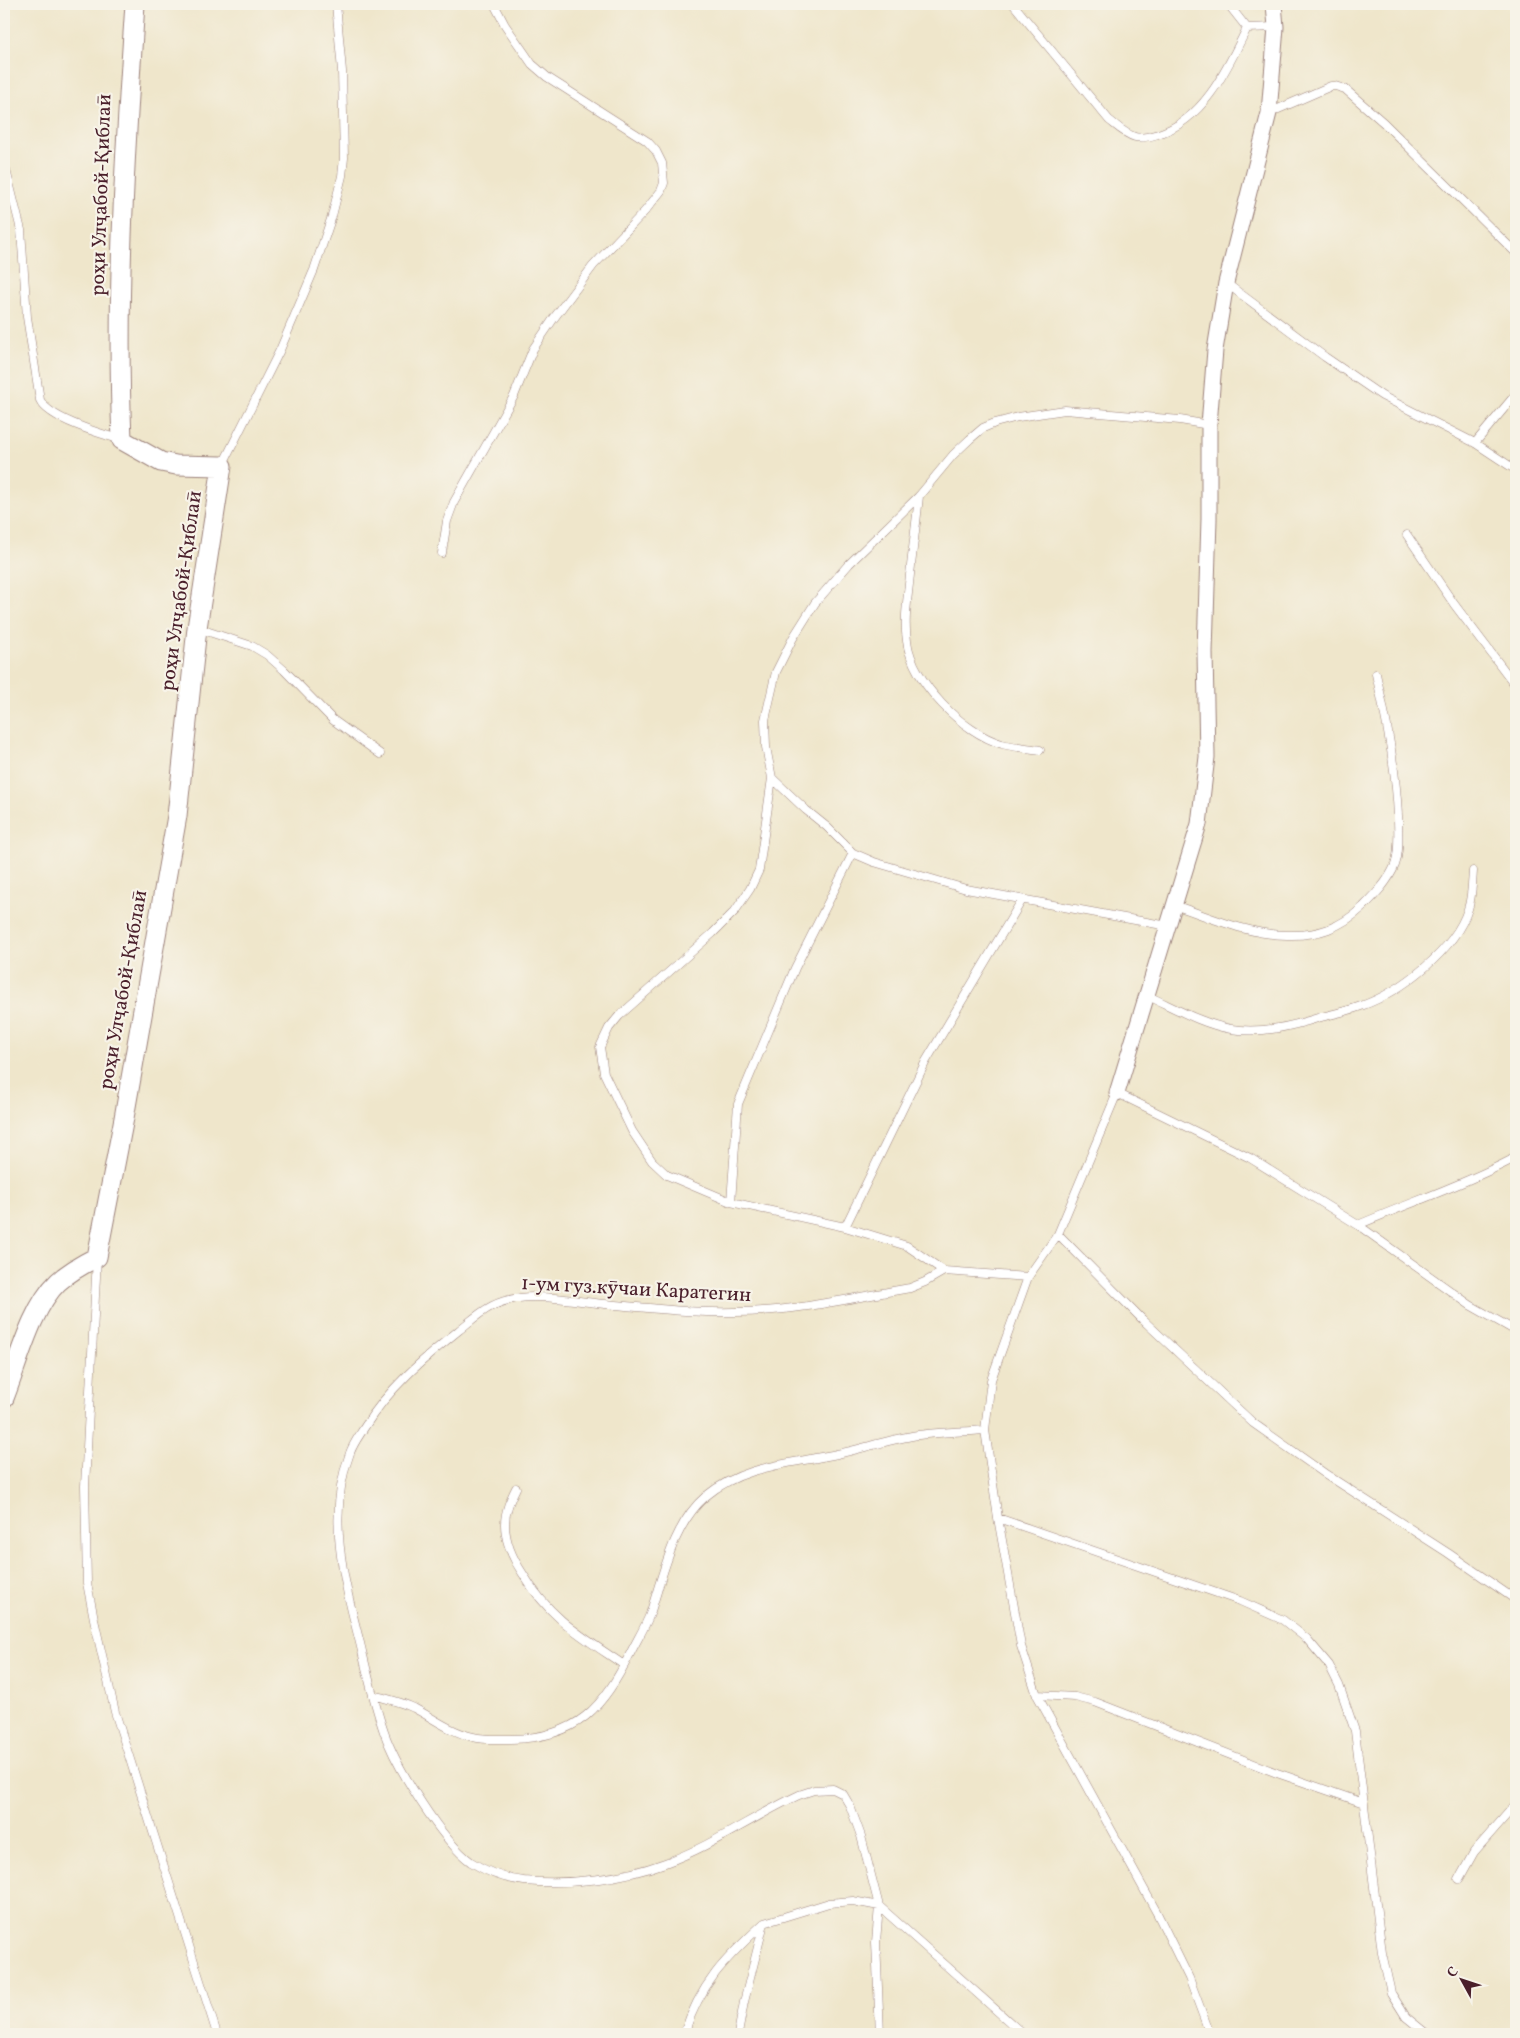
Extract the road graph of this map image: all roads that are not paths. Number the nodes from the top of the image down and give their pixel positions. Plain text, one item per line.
1 (135, 4) edge
2 (336, 4) edge
3 (494, 4) edge
4 (1013, 4) edge
5 (1228, 4) edge
6 (1274, 4) edge
7 (1276, 27) junction
8 (1247, 28) junction
9 (1269, 113) junction
10 (4, 162) edge
11 (1516, 253) edge
12 (1226, 283) junction
13 (1516, 394) edge
14 (1209, 425) junction
15 (122, 440) junction
16 (1475, 442) junction
17 (222, 466) junction
18 (1516, 470) edge
19 (919, 496) junction
20 (1407, 535) dead end
21 (442, 553) dead end
22 (197, 628) junction
23 (1376, 674) dead end
24 (1516, 686) edge
25 (1040, 750) dead end
26 (380, 754) dead end
27 (772, 778) junction
28 (853, 853) junction
29 (1473, 871) dead end
30 (1022, 900) junction
31 (1174, 905) junction
32 (1168, 926) junction
33 (1146, 995) junction
34 (1117, 1093) junction
35 (1516, 1156) edge
36 (731, 1202) junction
37 (1358, 1224) junction
38 (845, 1227) junction
39 (1058, 1234) junction
40 (97, 1257) junction
41 (944, 1271) junction
42 (1028, 1277) junction
43 (1516, 1331) edge
44 (4, 1398) edge
45 (985, 1430) junction
46 (516, 1488) dead end
47 (998, 1518) junction
48 (1516, 1600) edge
49 (624, 1665) junction
50 (1037, 1694) junction
51 (373, 1695) junction
52 (1364, 1803) junction
53 (1516, 1804) edge
54 (1459, 1879) dead end
55 (879, 1906) junction
56 (764, 1923) junction
57 (216, 2034) edge
58 (684, 2034) edge
59 (738, 2034) edge
60 (880, 2034) edge
61 (1024, 2034) edge
62 (1210, 2034) edge
63 (1427, 2034) edge

1 - 15 street, роҳи Улҷабой-Қиблаӣ
2 - 17 lane
3 - 21 lane
4 - 8 lane
5 - 8 lane
6 - 7 street
7 - 8 lane
7 - 9 street
9 - 11 lane
9 - 12 street
10 - 15 lane
12 - 14 street
12 - 16 lane
13 - 16 lane
14 - 19 lane
14 - 31 street
15 - 17 street, роҳи Улҷабой-Қиблаӣ
16 - 18 lane
17 - 22 street, роҳи Улҷабой-Қиблаӣ
19 - 25 lane
19 - 27 lane
20 - 24 lane
22 - 26 lane
22 - 40 street, роҳи Улҷабой-Қиблаӣ
23 - 31 lane
27 - 28 lane
27 - 36 lane
28 - 30 lane
28 - 36 lane
29 - 33 lane
30 - 32 lane
30 - 38 lane
31 - 32 street
32 - 33 street
33 - 34 street
34 - 37 lane
34 - 39 lane
35 - 37 lane
36 - 38 lane
37 - 43 lane
38 - 41 lane
39 - 42 lane
39 - 48 lane
40 - 44 street
40 - 57 lane
41 - 42 lane
41 - 51 lane, 1-ум гуз.кӯчаи Каратегин
42 - 45 lane
45 - 47 lane
45 - 49 lane
46 - 49 lane
47 - 50 lane
47 - 52 lane
49 - 51 lane
50 - 52 lane
50 - 62 lane
51 - 55 lane, 1-ум гуз.кӯчаи Каратегин
52 - 63 lane
53 - 54 lane
55 - 56 lane
55 - 60 lane
55 - 61 lane
56 - 58 lane
56 - 59 lane

